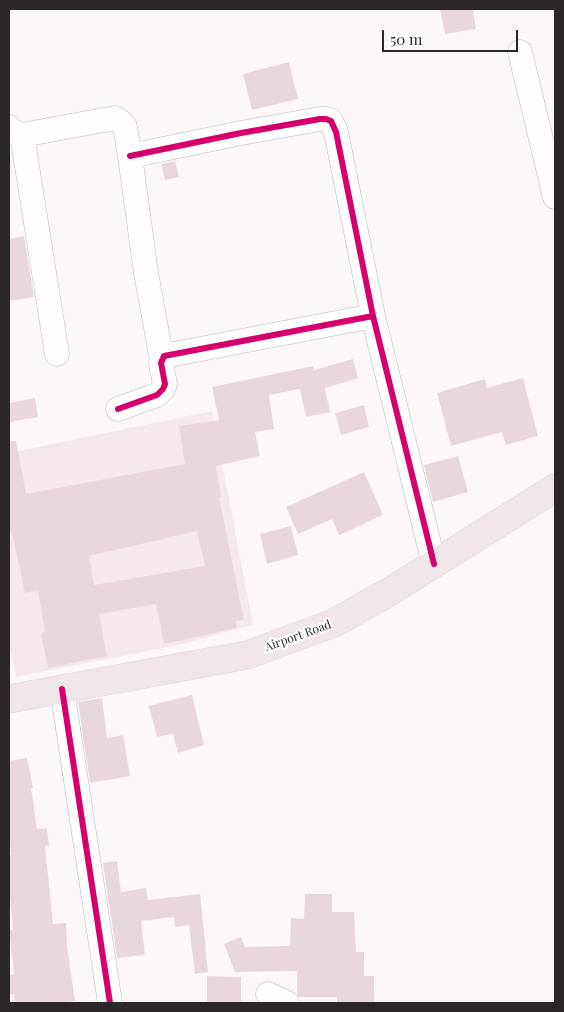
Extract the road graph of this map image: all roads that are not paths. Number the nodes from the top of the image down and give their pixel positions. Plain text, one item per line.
1 (520, 52) dead end
2 (15, 131) edge
3 (130, 156) junction
4 (555, 197) edge
5 (373, 316) junction
6 (57, 354) dead end
7 (162, 360) junction
8 (118, 409) dead end
9 (555, 488) edge
10 (434, 564) junction
11 (62, 689) junction
12 (9, 699) edge
13 (110, 1003) edge

1 - 4 street
2 - 3 street
2 - 6 street
3 - 5 street
3 - 7 street
5 - 7 street
5 - 10 street
7 - 8 street
9 - 10 main road, Airport Road
10 - 11 main road, Airport Road
11 - 12 main road, Airport Road
11 - 13 street

